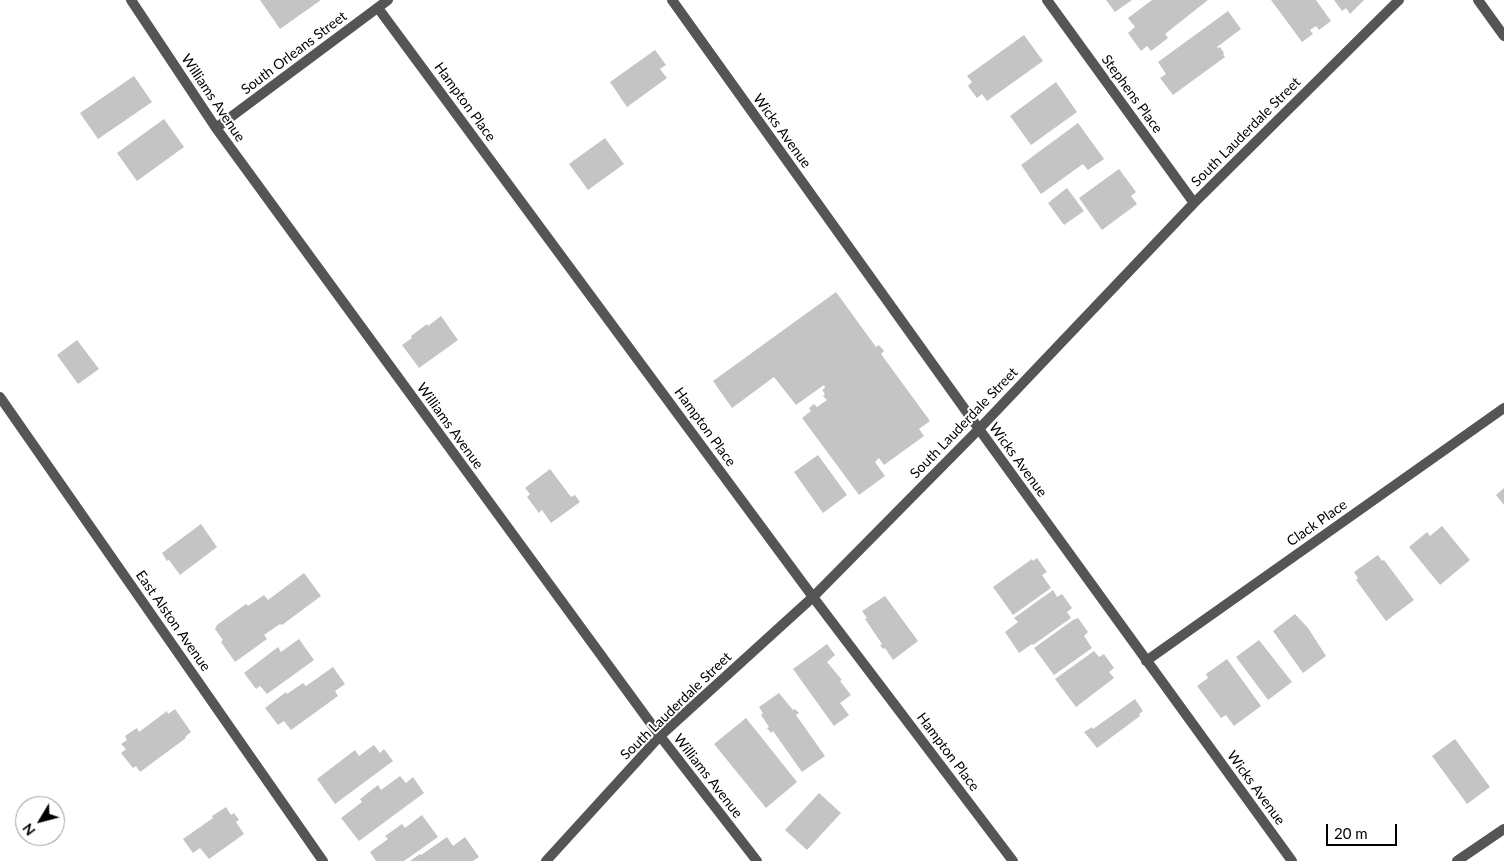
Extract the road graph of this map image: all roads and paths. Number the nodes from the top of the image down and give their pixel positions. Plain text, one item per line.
1 (131, 0) edge
2 (388, 0) edge
3 (672, 0) edge
4 (1047, 0) edge
5 (1399, 0) edge
6 (1478, 0) edge
7 (378, 8) junction
8 (1504, 36) edge
9 (216, 128) junction
10 (1194, 203) junction
11 (0, 397) edge
12 (1504, 408) edge
13 (979, 428) junction
14 (813, 597) junction
15 (1146, 661) junction
16 (660, 736) junction
17 (1504, 828) edge
18 (323, 861) edge
19 (546, 861) edge
20 (757, 861) edge
21 (1013, 861) edge
22 (1292, 861) edge
23 (1457, 861) edge

1 - 9 street, Williams Avenue
2 - 7 street, South Orleans Street
3 - 13 street, Wicks Avenue
4 - 10 street, Stephens Place
5 - 10 street, South Lauderdale Street
6 - 8 street
7 - 9 street, South Orleans Street
7 - 14 street, Hampton Place
9 - 16 street, Williams Avenue
10 - 13 street, South Lauderdale Street
11 - 18 street, East Alston Avenue
12 - 15 street, Clack Place
13 - 14 street, South Lauderdale Street
13 - 15 street, Wicks Avenue
14 - 16 street, South Lauderdale Street
14 - 21 street, Hampton Place
15 - 22 street, Wicks Avenue
16 - 19 street, South Lauderdale Street
16 - 20 street, Williams Avenue
17 - 23 street

